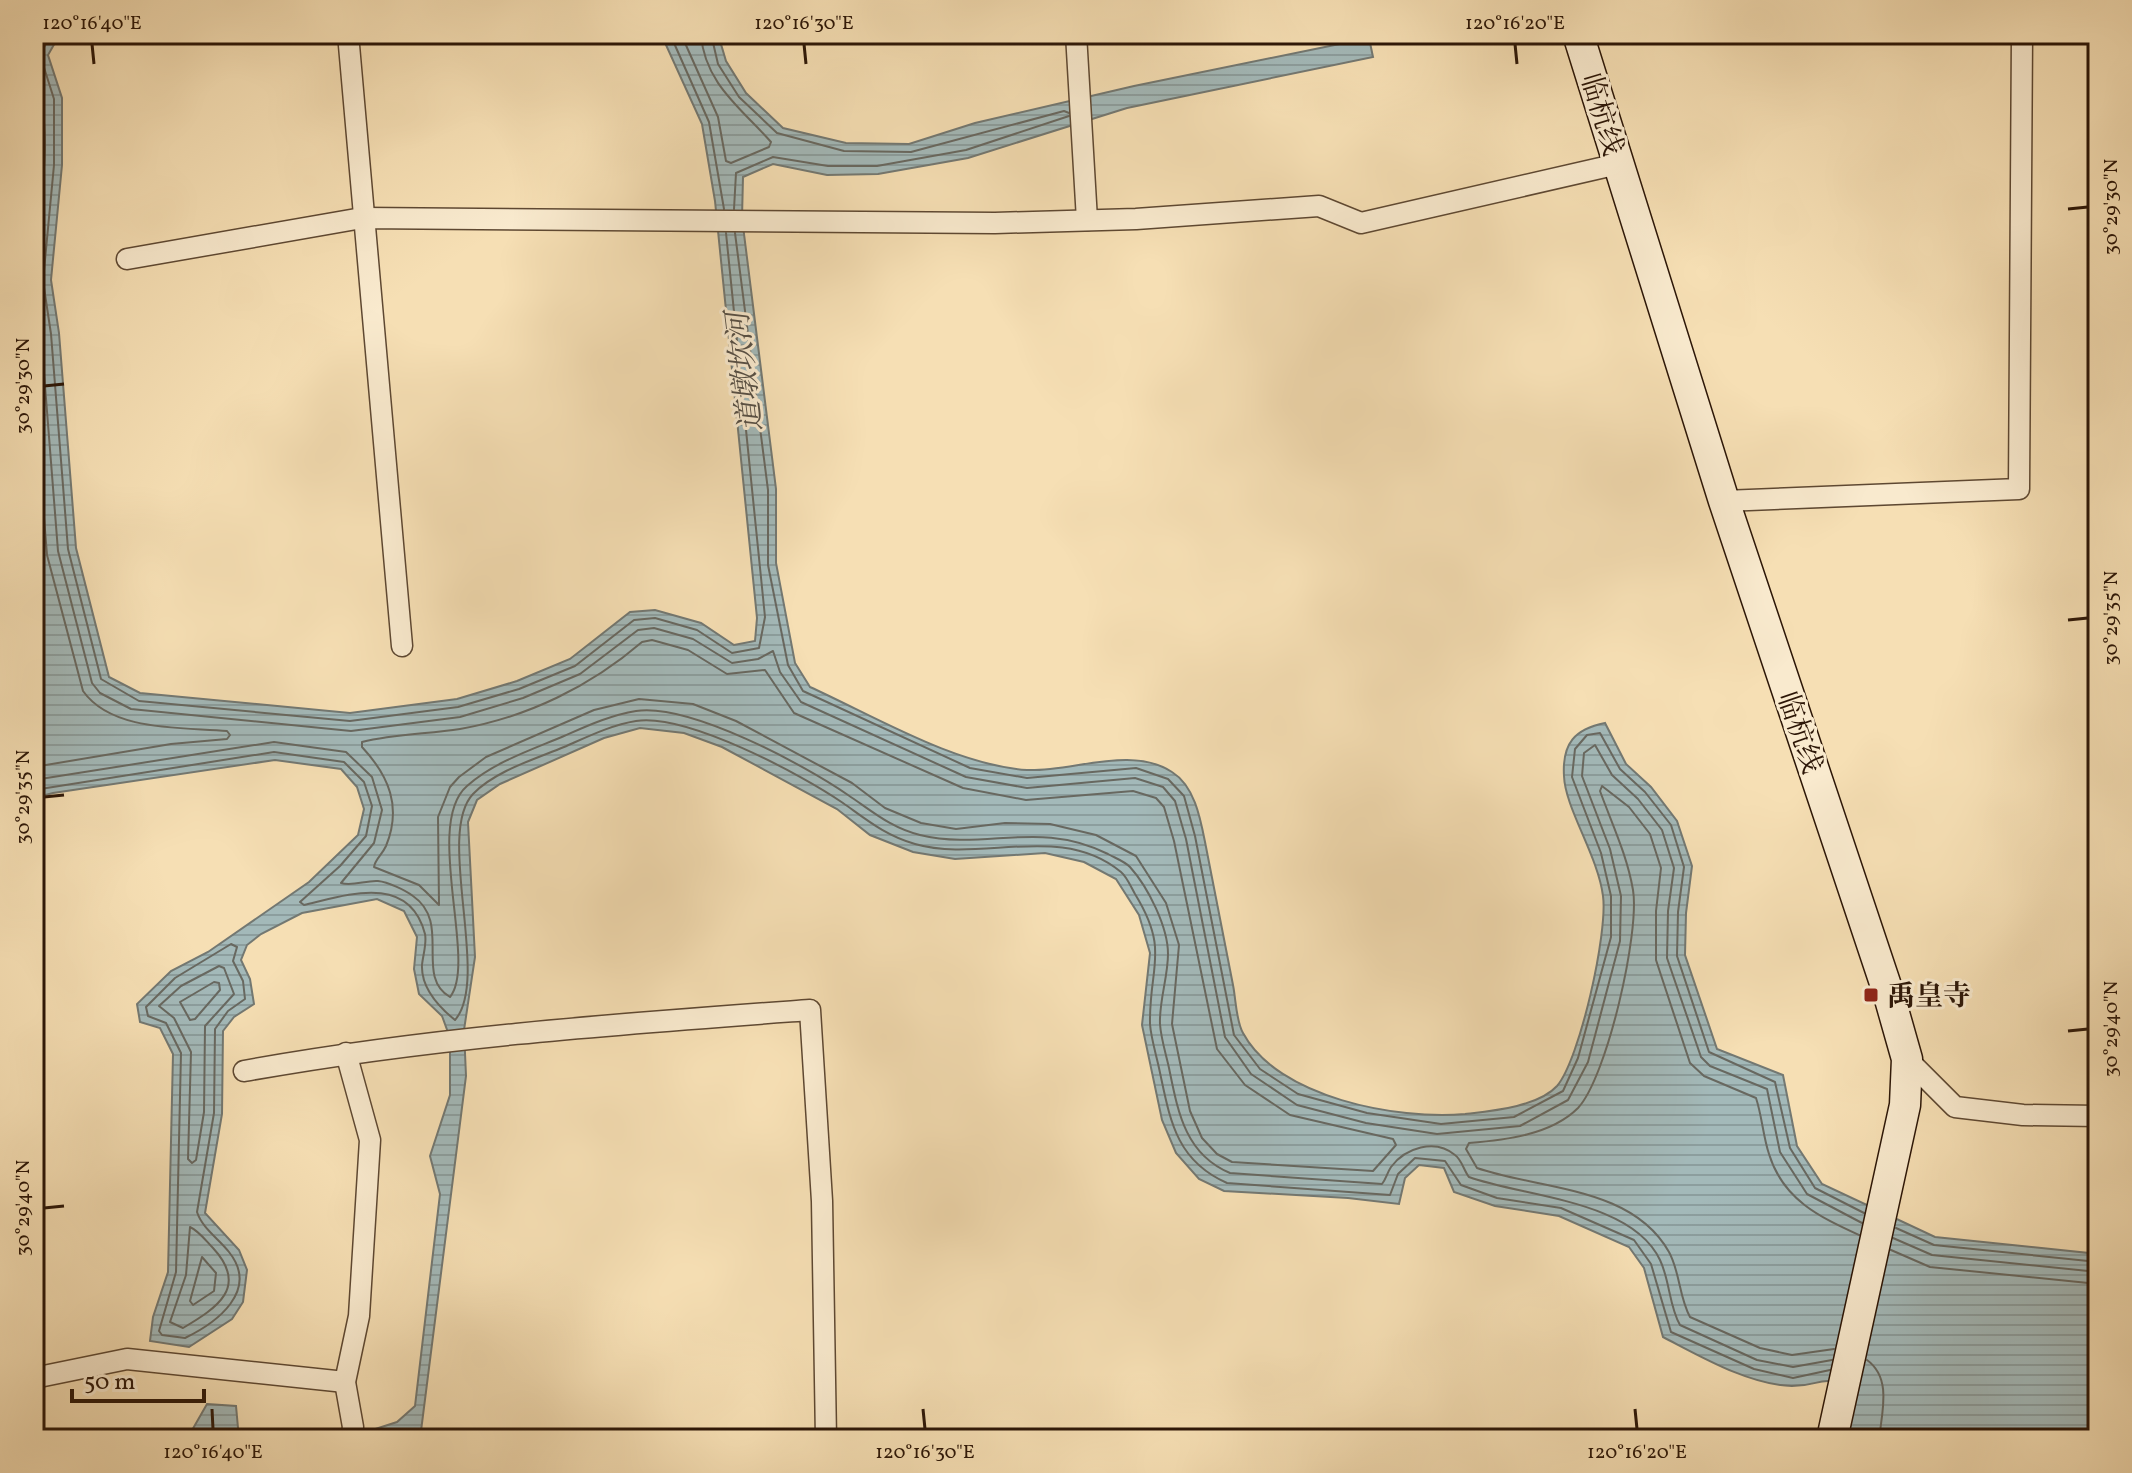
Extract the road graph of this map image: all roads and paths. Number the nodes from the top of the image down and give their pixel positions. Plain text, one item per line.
1 (348, 34) edge
2 (1076, 34) edge
3 (1578, 34) edge
4 (2022, 34) edge
5 (1618, 164) junction
6 (362, 218) junction
7 (1087, 220) junction
8 (127, 259) dead end
9 (1724, 501) junction
10 (402, 646) dead end
11 (346, 1053) junction
12 (1907, 1059) junction
13 (244, 1071) dead end
14 (2098, 1116) edge
15 (34, 1378) edge
16 (345, 1382) junction
17 (351, 1439) edge
18 (826, 1439) edge
19 (1832, 1439) edge

1 - 6 street
2 - 7 street
3 - 5 street, 临杭线
4 - 9 street
5 - 7 street
5 - 9 street, 临杭线
6 - 7 street
6 - 8 street
6 - 10 street
9 - 12 street, 临杭线
11 - 13 street
11 - 16 street
11 - 18 street
12 - 14 street
12 - 19 street, 临杭线
15 - 16 street
16 - 17 street

